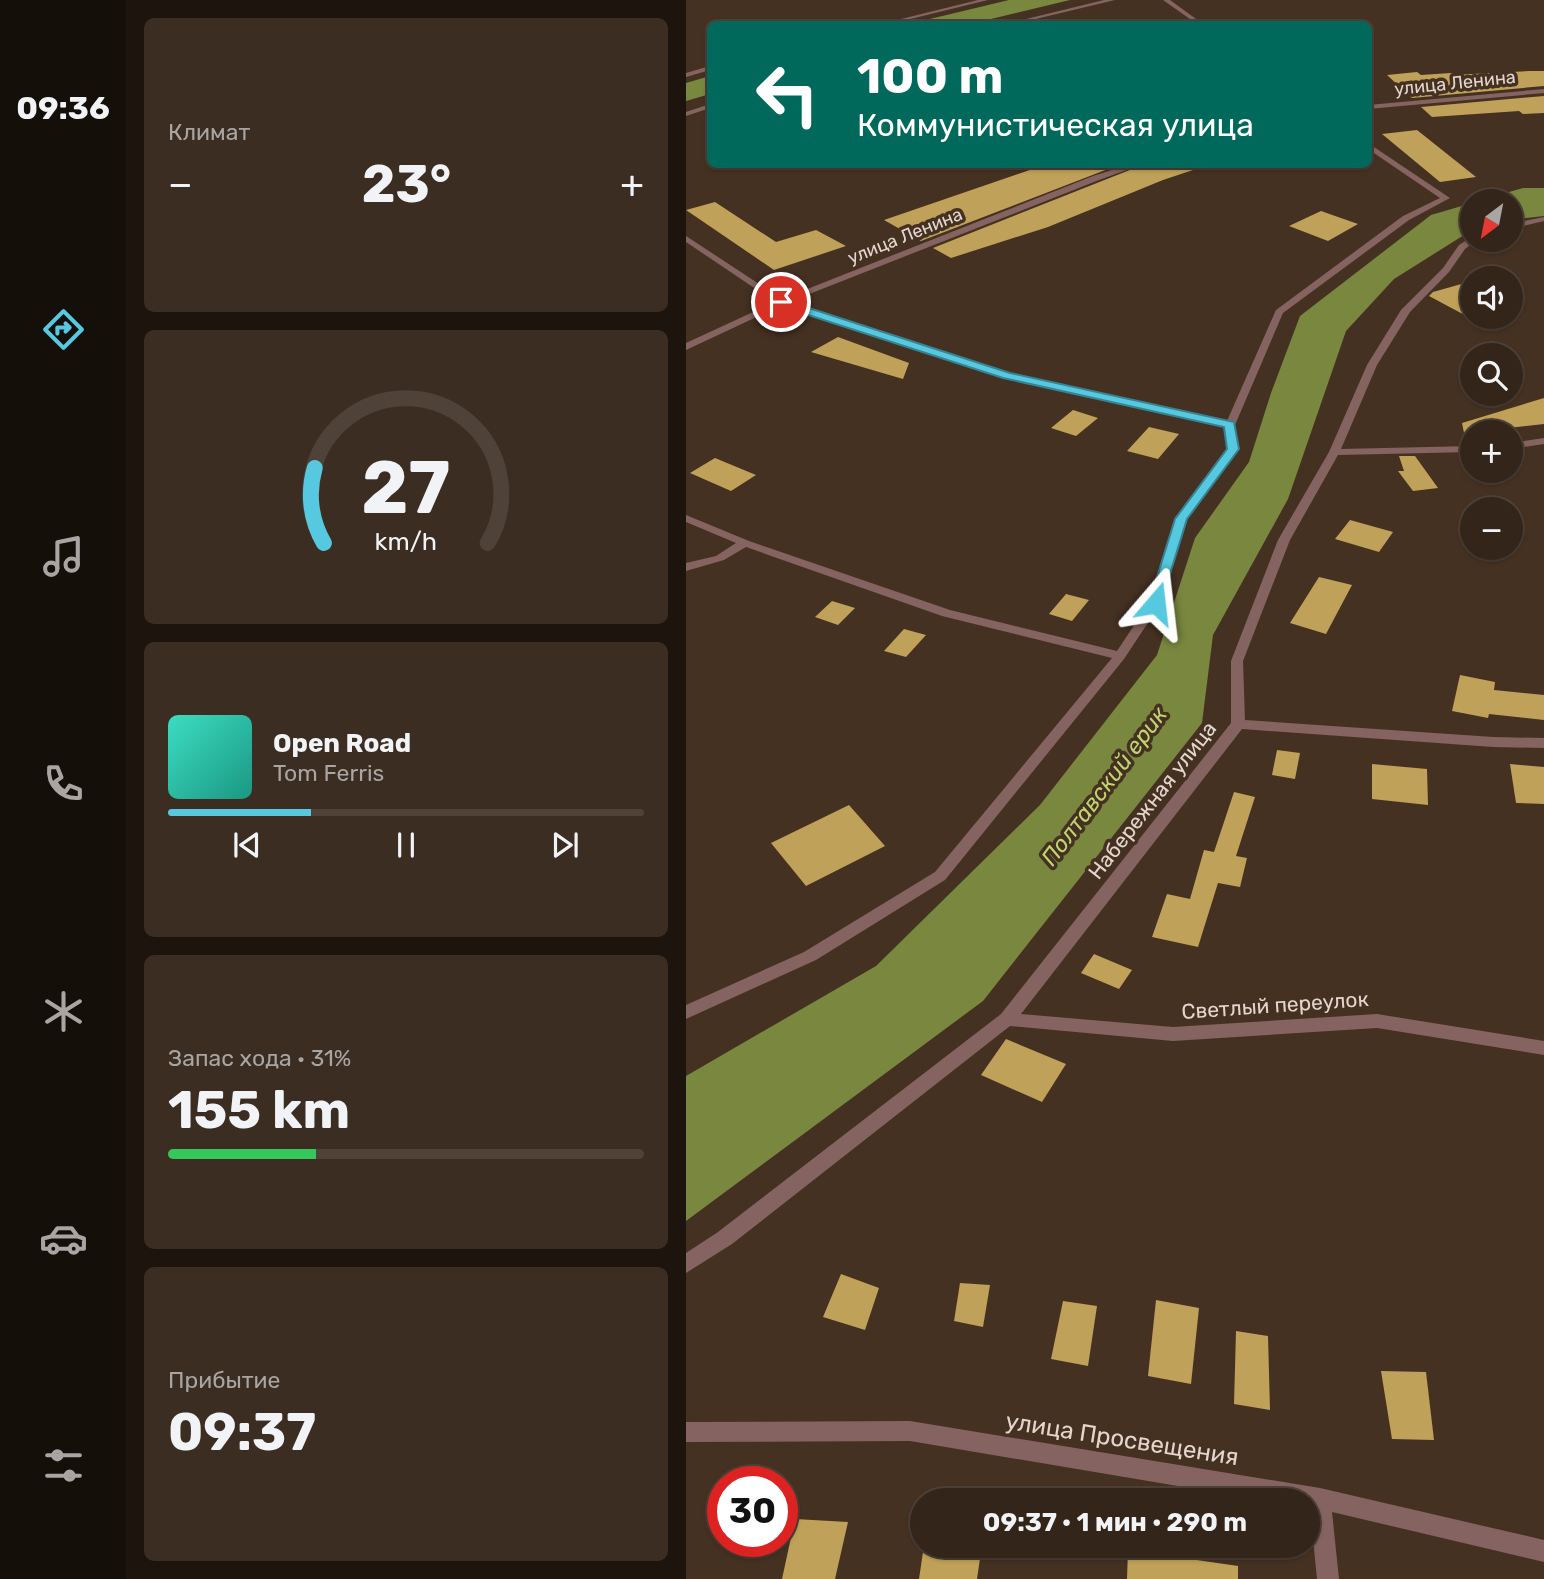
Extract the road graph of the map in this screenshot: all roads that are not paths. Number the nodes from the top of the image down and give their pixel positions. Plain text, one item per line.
1 (985, 0) edge
2 (1112, 0) edge
3 (1166, 0) edge
4 (897, 21) edge
5 (1022, 21) edge
6 (1196, 21) edge
7 (707, 69) edge
8 (686, 75) edge
9 (1544, 91) edge
10 (1372, 107) edge
11 (707, 108) edge
12 (686, 114) edge
13 (1372, 148) edge
14 (1127, 168) edge
15 (1544, 219) edge
16 (1523, 224) edge
17 (686, 238) edge
18 (1460, 250) edge
19 (781, 302) junction
20 (686, 347) edge
21 (1230, 425) junction
22 (1544, 441) edge
23 (1523, 444) edge
24 (1460, 449) edge
25 (1334, 452) junction
26 (686, 518) edge
27 (745, 544) junction
28 (686, 567) edge
29 (1120, 656) junction
30 (1238, 724) junction
31 (1544, 743) edge
32 (686, 1012) edge
33 (1007, 1019) junction
34 (1544, 1048) edge
35 (686, 1264) edge
36 (686, 1432) edge
37 (1254, 1488) edge
38 (1320, 1499) joint
39 (1544, 1551) edge
40 (1328, 1579) edge

1 - 4 street
2 - 5 street
3 - 6 street
7 - 8 street
9 - 10 street, улица Ленина
11 - 12 street
13 - 21 street
14 - 19 street, улица Ленина
15 - 16 street
17 - 19 street
18 - 25 street, Набережная улица
19 - 20 street, улица Ленина
19 - 21 street
21 - 29 street
22 - 23 street
24 - 25 street
25 - 30 street, Набережная улица
26 - 27 street
27 - 28 street
27 - 29 street
29 - 32 street
30 - 31 street
30 - 33 street, Набережная улица
33 - 34 street, Светлый переулок
33 - 35 street, Набережная улица
36 - 37 street, улица Просвещения
38 - 39 street, улица Просвещения
38 - 40 street

